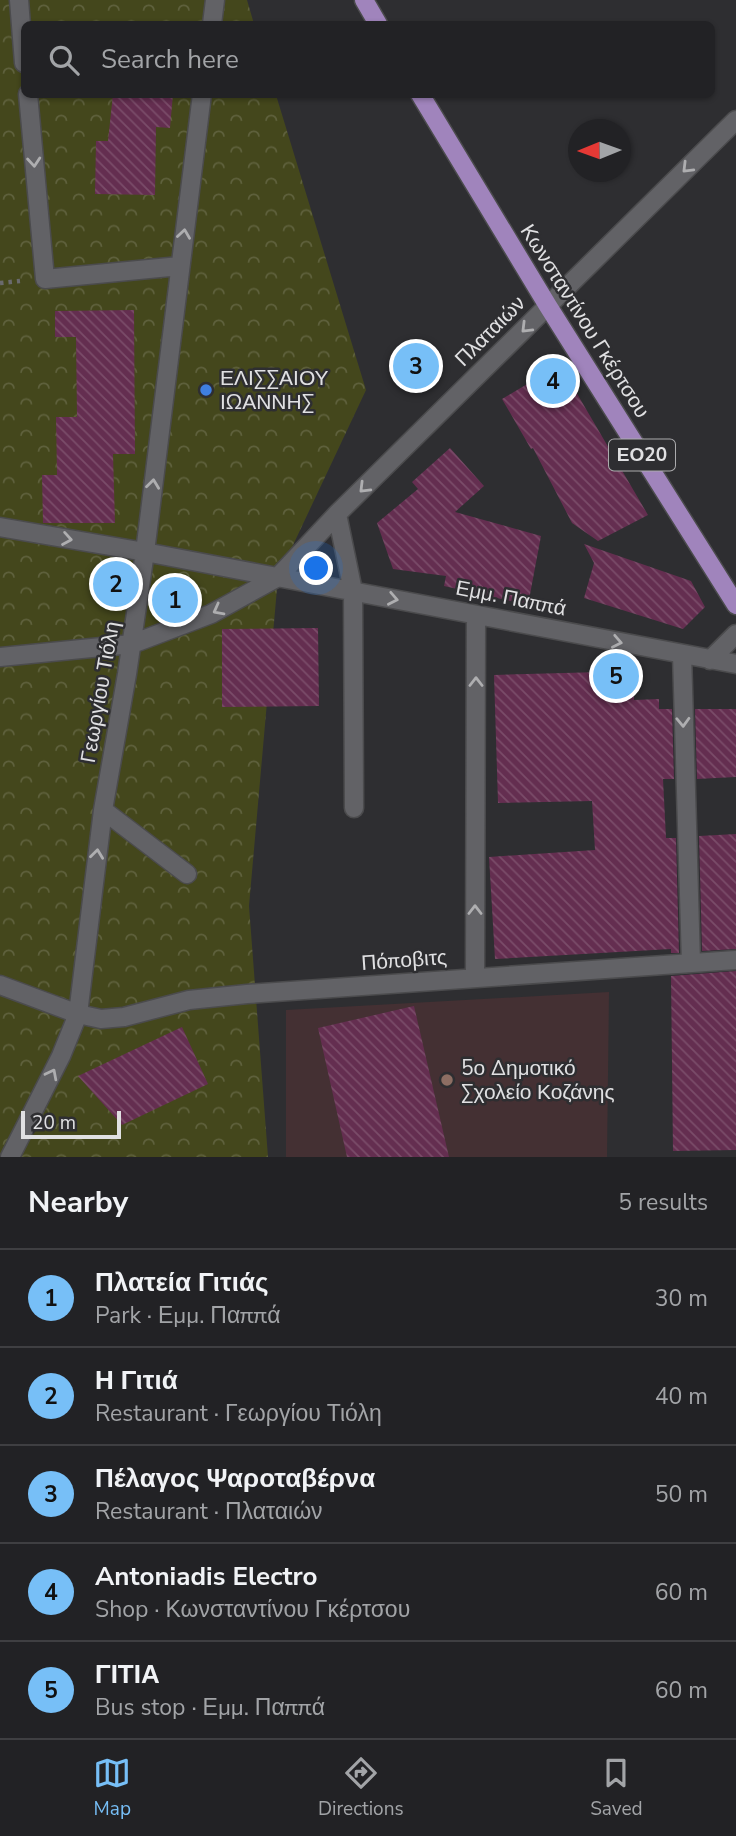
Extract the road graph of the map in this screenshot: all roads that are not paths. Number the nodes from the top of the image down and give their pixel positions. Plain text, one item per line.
1 (19, 0) edge
2 (215, 0) edge
3 (364, 0) edge
4 (212, 21) edge
5 (376, 21) edge
6 (21, 25) edge
7 (27, 98) edge
8 (201, 98) edge
9 (422, 98) edge
10 (736, 120) edge
11 (180, 266) junction
12 (548, 306) junction
13 (337, 514) junction
14 (0, 527) edge
15 (145, 552) junction
16 (278, 577) junction
17 (353, 591) junction
18 (736, 605) edge
19 (476, 615) junction
20 (736, 634) edge
21 (132, 644) junction
22 (681, 654) junction
23 (0, 657) edge
24 (710, 660) junction
25 (736, 664) edge
26 (354, 808) dead end
27 (103, 810) junction
28 (187, 874) dead end
29 (736, 960) edge
30 (691, 963) junction
31 (475, 978) junction
32 (0, 985) edge
33 (78, 1014) junction
34 (10, 1157) edge

1 - 6 street
2 - 4 street
3 - 5 main road
7 -> 11 street
11 -> 8 street, Γεωργίου Τιόλη
9 - 12 main road, Κωνσταντίνου Γκέρτσου / ΕΟ20
10 -> 12 street, Πλαταιών
15 -> 11 street, Γεωργίου Τιόλη
12 -> 13 street, Πλαταιών
12 - 18 main road, Κωνσταντίνου Γκέρτσου / ΕΟ20
13 - 16 street, Πλαταιών
13 - 17 street
14 -> 15 street, Εμμ. Παππά
15 - 16 street, Εμμ. Παππά
15 - 21 street, Γεωργίου Τιόλη
16 - 17 street, Εμμ. Παππά
16 -> 21 street
17 -> 19 street, Εμμ. Παππά
17 - 26 street
19 -> 22 street, Εμμ. Παππά
31 -> 19 street
20 - 24 street
21 - 23 street
21 - 27 street, Γεωργίου Τιόλη
22 - 24 street, Εμμ. Παππά
22 -> 30 street
24 - 25 street, Εμμ. Παππά
27 - 28 street
33 -> 27 street, Γεωργίου Τιόλη
29 - 30 street, Πόποβιτς
30 - 31 street, Πόποβιτς
31 - 33 street, Πόποβιτς
32 - 33 street, Πόποβιτς
34 -> 33 street, Γεωργίου Τιόλη

